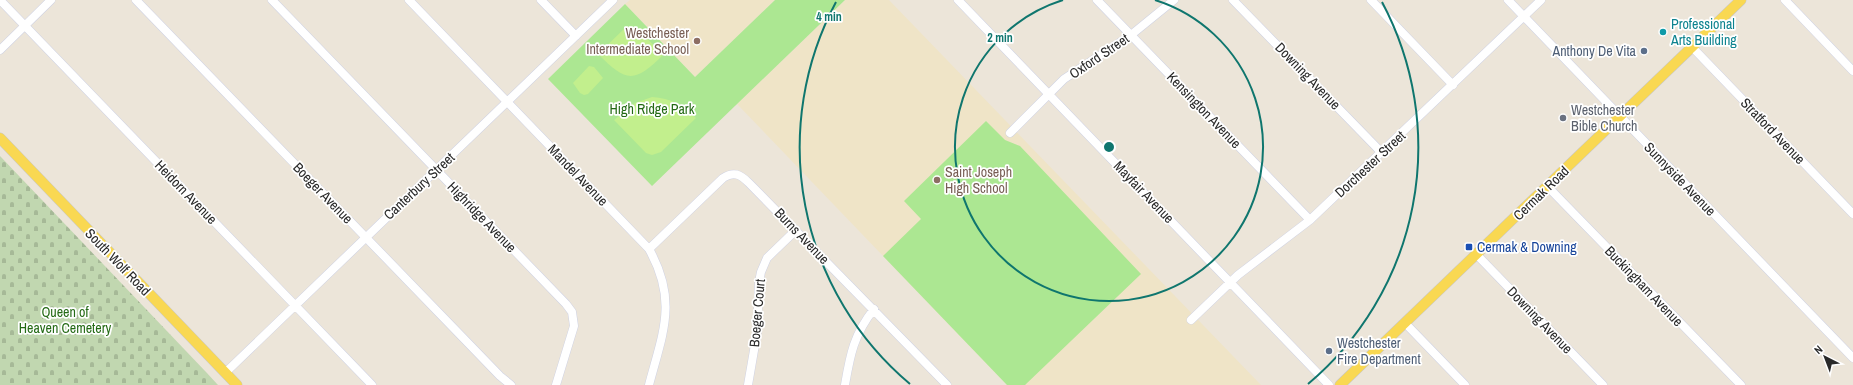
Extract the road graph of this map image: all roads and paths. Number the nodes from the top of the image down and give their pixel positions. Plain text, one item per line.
1 (0, 0) edge
2 (51, 0) edge
3 (136, 0) edge
4 (272, 0) edge
5 (409, 0) edge
6 (541, 0) edge
7 (613, 0) edge
8 (958, 0) edge
9 (1098, 0) edge
10 (1174, 0) edge
11 (1233, 0) edge
12 (1371, 0) edge
13 (1508, 0) edge
14 (1542, 0) edge
15 (1742, 0) edge
16 (1785, 0) edge
17 (1524, 17) junction
18 (24, 26) junction
19 (1131, 35) junction
20 (576, 36) junction
21 (1692, 47) junction
22 (0, 50) edge
23 (1853, 71) edge
24 (1453, 85) junction
25 (1050, 95) junction
26 (507, 102) junction
27 (1620, 117) junction
28 (1010, 133) dead end
29 (0, 138) edge
30 (1382, 153) junction
31 (436, 170) junction
32 (1548, 186) junction
33 (1853, 214) edge
34 (1310, 220) junction
35 (796, 230) junction
36 (366, 237) junction
37 (649, 249) junction
38 (1476, 255) junction
39 (1231, 281) junction
40 (296, 306) junction
41 (874, 309) junction
42 (1191, 320) dead end
43 (1405, 324) junction
44 (1853, 358) edge
45 (225, 373) junction
46 (237, 385) edge
47 (372, 385) edge
48 (511, 385) edge
49 (556, 385) edge
50 (649, 385) edge
51 (748, 385) edge
52 (845, 385) edge
53 (947, 385) edge
54 (1329, 385) edge
55 (1340, 385) edge
56 (1465, 385) edge
57 (1603, 385) edge
58 (1741, 385) edge

1 - 18 street, Heidorn Avenue
2 - 18 street
3 - 36 street, Boeger Avenue
4 - 31 street, Highridge Avenue
5 - 26 street, Mandel Avenue
6 - 20 street
7 - 20 street, Canterbury Street
8 - 25 street, Mayfair Avenue
9 - 19 street, Kensington Avenue
10 - 19 street, Oxford Street
11 - 30 street, Downing Avenue
12 - 24 street
13 - 17 street, Sunnyside Avenue
14 - 17 street, Dorchester Street
15 - 21 main road, Cermak Road
16 - 23 street
17 - 24 street, Dorchester Street
17 - 27 street, Sunnyside Avenue
18 - 22 street
18 - 40 street, Heidorn Avenue
19 - 25 street, Oxford Street
19 - 34 street, Kensington Avenue
20 - 26 street, Canterbury Street
21 - 27 main road, Cermak Road
21 - 33 street, Stratford Avenue
24 - 30 street, Dorchester Street
25 - 28 street, Oxford Street
25 - 39 street, Mayfair Avenue
26 - 31 street, Canterbury Street
26 - 37 street, Mandel Avenue
27 - 32 main road, Cermak Road
27 - 44 street, Sunnyside Avenue
29 - 45 main road, South Wolf Road
30 - 34 street, Dorchester Street
31 - 36 street, Canterbury Street
31 - 49 street, Highridge Avenue
32 - 38 main road, Cermak Road
32 - 58 street, Buckingham Avenue
34 - 39 street, Dorchester Street
35 - 37 street, Burns Avenue
35 - 41 street, Burns Avenue
35 - 51 street, Boeger Court
36 - 40 street, Canterbury Street
36 - 48 street, Boeger Avenue
37 - 50 street, Mandel Avenue
38 - 43 main road, Cermak Road
38 - 57 street, Downing Avenue
39 - 42 street, Dorchester Street
39 - 54 street, Mayfair Avenue
40 - 45 street, Canterbury Street
40 - 47 street, Heidorn Avenue
41 - 52 street
41 - 53 street, Burns Avenue
43 - 55 main road, Cermak Road
43 - 56 street
45 - 46 main road, South Wolf Road

